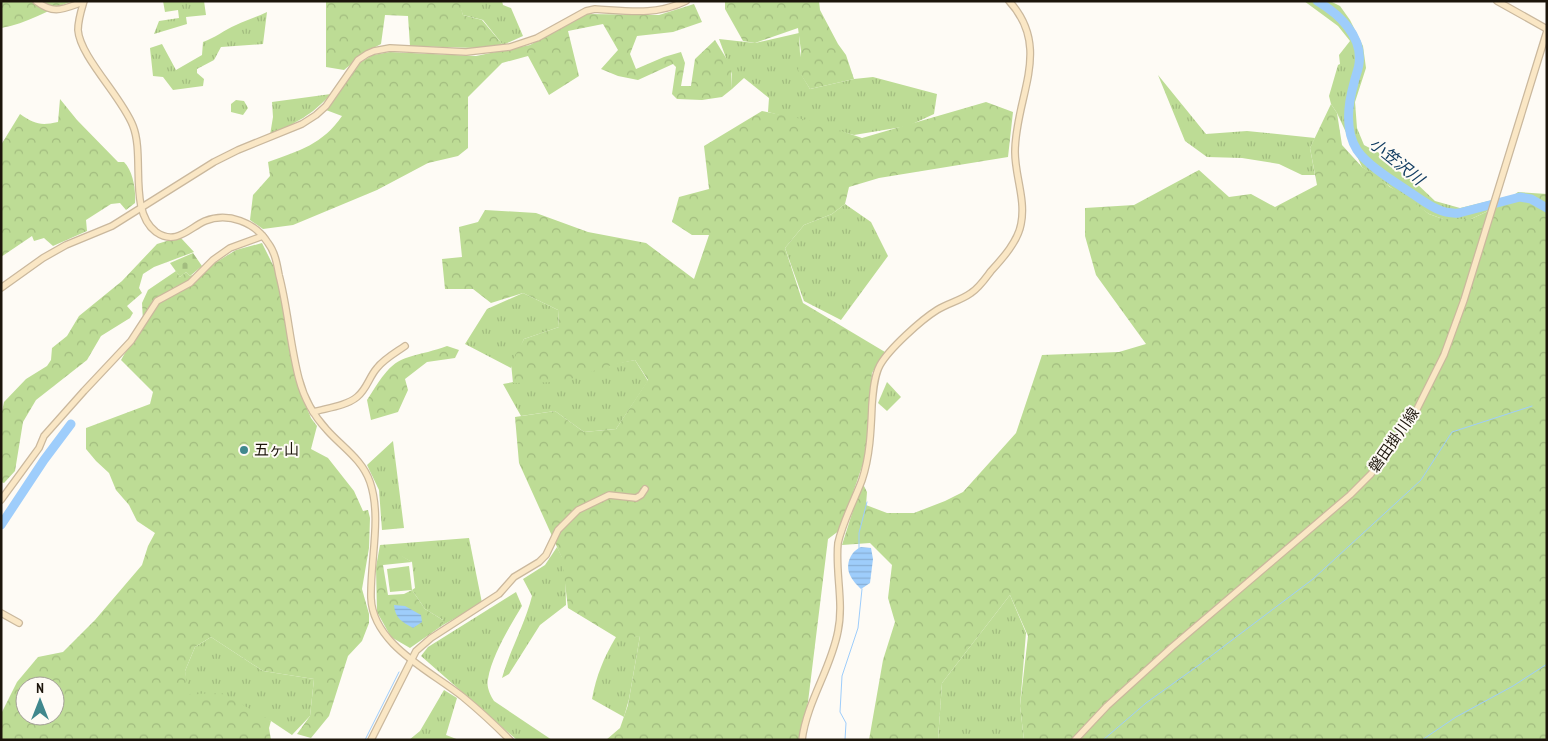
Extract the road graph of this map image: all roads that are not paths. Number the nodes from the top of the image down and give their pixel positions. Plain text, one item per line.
1 (36, 1) edge
2 (1009, 1) edge
3 (1497, 1) edge
4 (84, 2) edge
5 (682, 2) edge
6 (1547, 30) edge
7 (142, 209) junction
8 (263, 236) junction
9 (1, 288) edge
10 (404, 346) dead end
11 (313, 412) junction
12 (645, 489) dead end
13 (1, 500) edge
14 (1, 613) edge
15 (19, 622) dead end
16 (411, 659) junction
17 (371, 740) edge
18 (510, 740) edge
19 (802, 740) edge
20 (1075, 740) edge

1 - 4 street
2 - 19 street
3 - 6 street
4 - 7 street
5 - 7 street
6 - 20 street, 磐田掛川線
7 - 8 street
7 - 9 street
8 - 11 street
8 - 13 street
10 - 11 street
11 - 16 street
12 - 16 street
14 - 15 street
16 - 17 street
16 - 18 street

